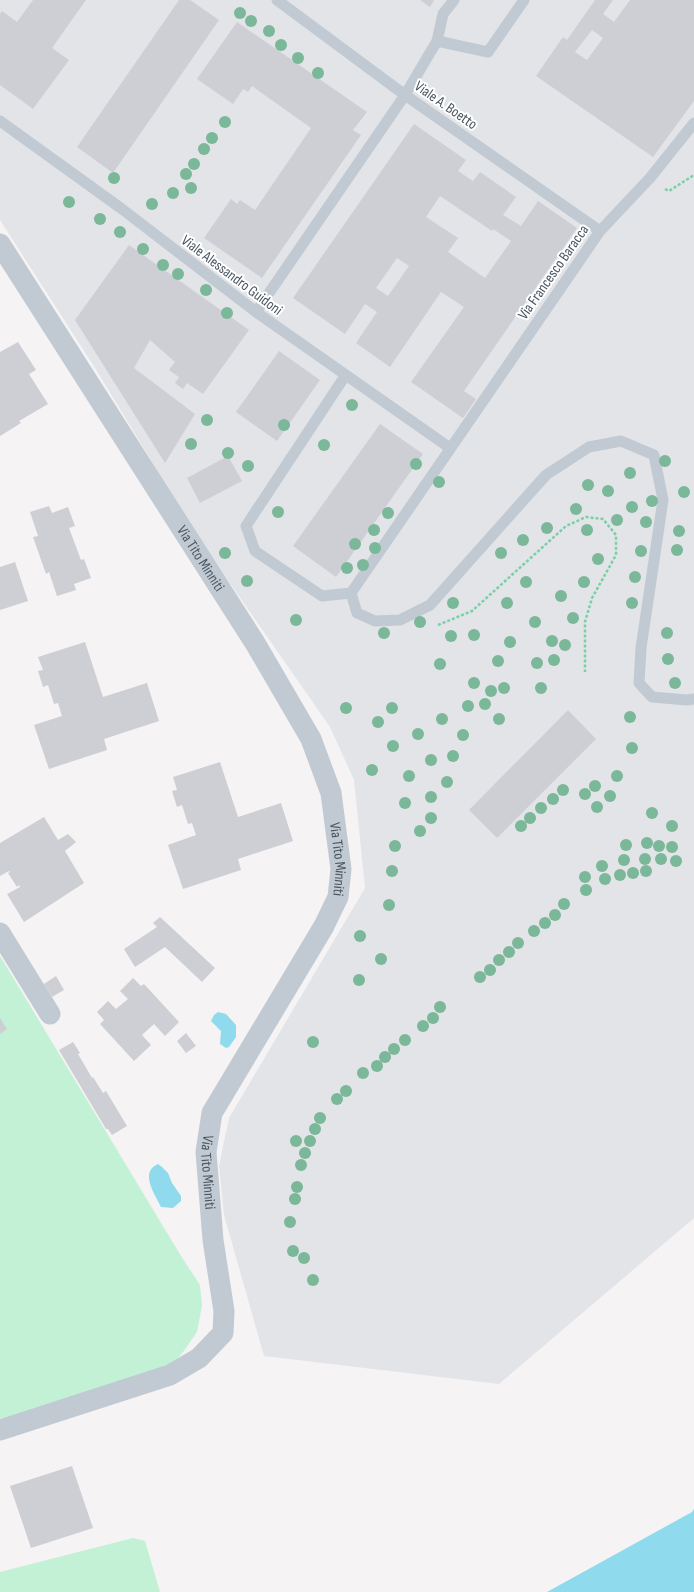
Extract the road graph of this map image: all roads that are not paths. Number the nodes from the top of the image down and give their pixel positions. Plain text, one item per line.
1 (277, 0) edge
2 (454, 0) edge
3 (524, 0) edge
4 (437, 41) junction
5 (405, 94) junction
6 (0, 121) edge
7 (694, 123) edge
8 (600, 231) junction
9 (0, 244) edge
10 (256, 312) junction
11 (345, 376) junction
12 (450, 448) junction
13 (350, 593) junction
14 (691, 700) edge
15 (0, 933) edge
16 (50, 1014) dead end
17 (0, 1430) edge

1 - 5 lane, Viale A. Boetto
2 - 4 lane
3 - 4 lane
4 - 5 lane
5 - 8 lane, Viale A. Boetto
5 - 10 lane
6 - 10 lane, Viale Alessandro Guidoni
7 - 8 lane, Via Francesco Baracca
8 - 12 lane, Via Francesco Baracca
9 - 17 street, Via Tito Minniti
10 - 11 lane, Viale Alessandro Guidoni
11 - 12 lane, Viale Alessandro Guidoni
11 - 13 lane
12 - 13 lane, Via Francesco Baracca
13 - 14 lane
15 - 16 street

